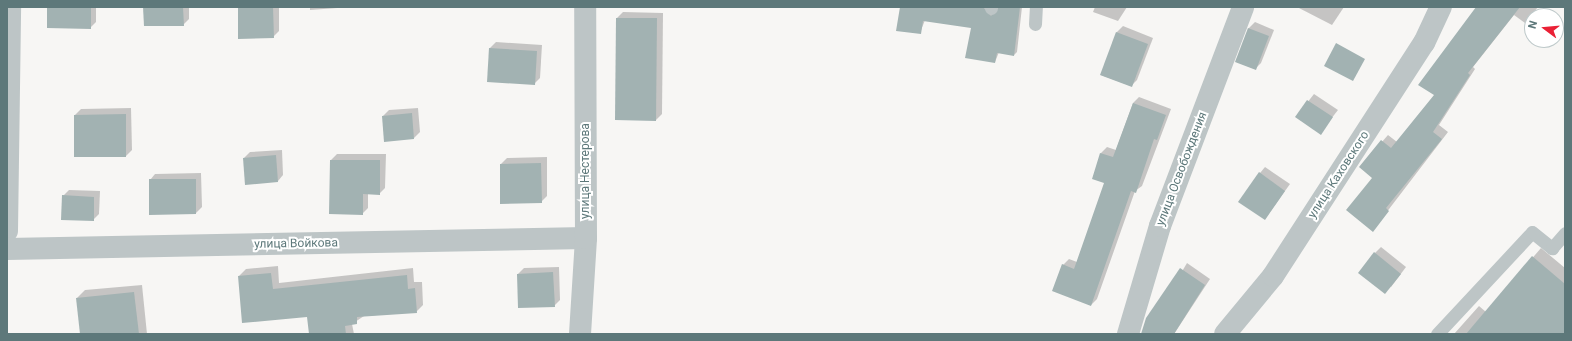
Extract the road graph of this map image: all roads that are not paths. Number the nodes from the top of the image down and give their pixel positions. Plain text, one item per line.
1 (10, 7) edge
2 (585, 7) edge
3 (1036, 7) edge
4 (1243, 7) edge
5 (1441, 7) edge
6 (1035, 24) dead end
7 (7, 231) edge
8 (1565, 232) edge
9 (586, 238) junction
10 (7, 249) edge
11 (580, 334) edge
12 (1128, 334) edge
13 (1225, 334) edge
14 (1437, 334) edge

1 - 7 street
2 - 9 street, улица Нестерова
3 - 6 lane
4 - 12 street, улица Освобождения
5 - 13 street, улица Каховского
8 - 14 lane
9 - 10 street, улица Войкова
9 - 11 street, улица Нестерова

